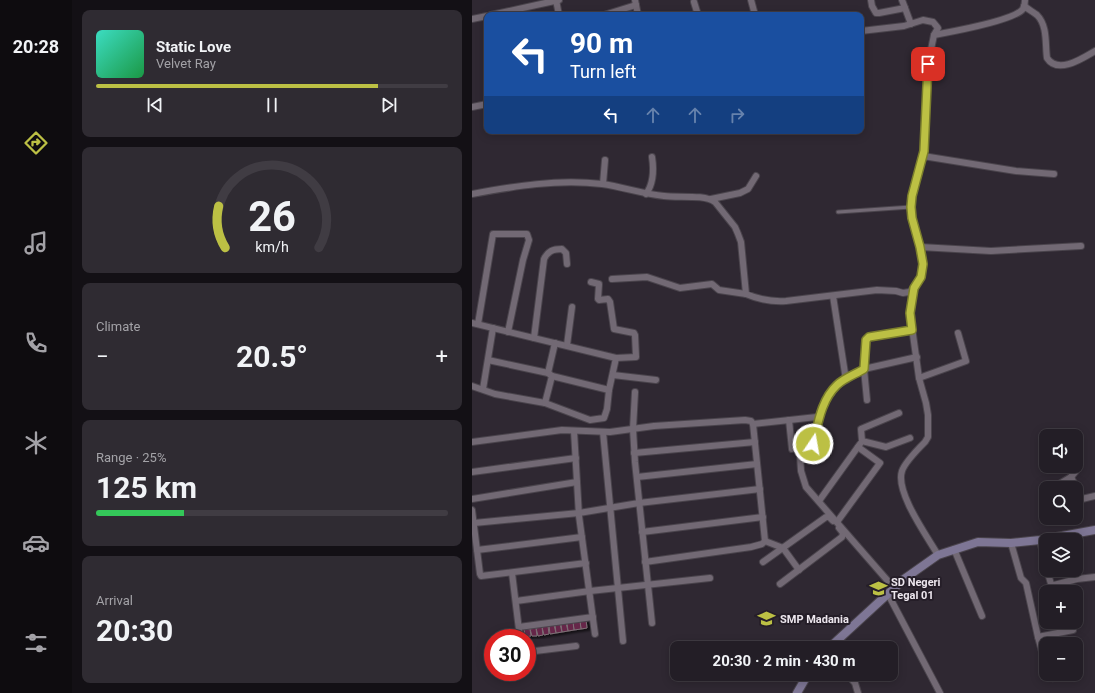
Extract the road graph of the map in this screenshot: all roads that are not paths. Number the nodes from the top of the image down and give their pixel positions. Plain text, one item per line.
1 (557, 0) edge
2 (751, 0) edge
3 (871, 0) edge
4 (902, 0) edge
5 (636, 2) edge
6 (694, 2) dead end
7 (1024, 3) edge
8 (905, 8) junction
9 (504, 12) edge
10 (559, 12) edge
11 (611, 12) edge
12 (638, 12) edge
13 (697, 12) edge
14 (753, 12) edge
15 (484, 17) edge
16 (472, 19) edge
17 (911, 24) junction
18 (864, 31) edge
19 (934, 35) junction
20 (1095, 51) edge
21 (484, 105) edge
22 (472, 107) edge
23 (652, 156) dead end
24 (923, 156) junction
25 (605, 160) dead end
26 (1054, 174) dead end
27 (756, 176) dead end
28 (603, 184) junction
29 (472, 194) edge
30 (646, 194) junction
31 (711, 199) junction
32 (911, 207) junction
33 (838, 212) dead end
34 (1081, 246) dead end
35 (920, 247) junction
36 (567, 264) dead end
37 (612, 279) dead end
38 (592, 282) dead end
39 (914, 288) junction
40 (746, 294) junction
41 (833, 296) junction
42 (572, 307) dead end
43 (475, 323) edge
44 (493, 328) junction
45 (912, 330) junction
46 (508, 332) junction
47 (958, 333) dead end
48 (534, 338) junction
49 (555, 343) junction
50 (567, 345) junction
51 (916, 357) junction
52 (616, 358) junction
53 (488, 360) junction
54 (864, 369) junction
55 (550, 375) junction
56 (613, 375) junction
57 (920, 378) junction
58 (656, 380) dead end
59 (846, 380) junction
60 (472, 386) edge
61 (483, 389) junction
62 (609, 390) junction
63 (635, 392) dead end
64 (867, 400) dead end
65 (545, 404) junction
66 (899, 413) dead end
67 (817, 416) dead end
68 (789, 420) junction
69 (753, 424) junction
70 (633, 429) junction
71 (574, 431) junction
72 (602, 432) junction
73 (910, 438) dead end
74 (862, 441) junction
75 (472, 442) edge
76 (755, 442) junction
77 (858, 447) junction
78 (792, 449) dead end
79 (634, 453) junction
80 (576, 458) junction
81 (757, 464) junction
82 (472, 472) edge
83 (1074, 473) edge
84 (637, 477) junction
85 (1071, 477) junction
86 (1064, 481) edge
87 (577, 482) junction
88 (760, 489) junction
89 (1095, 496) edge
90 (472, 499) edge
91 (819, 501) junction
92 (639, 503) junction
93 (610, 507) junction
94 (472, 510) edge
95 (579, 513) junction
96 (763, 517) junction
97 (837, 522) junction
98 (474, 523) junction
99 (1095, 530) edge
100 (642, 532) junction
101 (1078, 533) edge
102 (582, 537) junction
103 (1039, 540) edge
104 (765, 541) junction
105 (1011, 543) junction
106 (783, 548) junction
107 (954, 549) junction
108 (477, 550) junction
109 (938, 555) junction
110 (645, 562) junction
111 (763, 562) dead end
112 (586, 563) junction
113 (799, 570) junction
114 (512, 573) junction
115 (1048, 577) edge
116 (1095, 577) edge
117 (710, 578) dead end
118 (780, 584) dead end
119 (648, 586) junction
120 (618, 588) junction
121 (590, 591) junction
122 (891, 591) junction
123 (516, 601) junction
124 (982, 616) dead end
125 (593, 617) junction
126 (652, 623) dead end
127 (519, 627) joint
128 (1073, 630) dead end
129 (595, 634) dead end
130 (1038, 637) junction
131 (624, 641) dead end
132 (837, 641) edge
133 (1039, 641) edge
134 (576, 646) dead end
135 (536, 651) edge
136 (804, 681) edge
137 (853, 681) edge
138 (797, 693) edge
139 (858, 693) edge
140 (940, 693) edge

1 - 9 street
1 - 10 street
2 - 14 street
3 - 8 street
4 - 8 street
5 - 11 street
5 - 12 street
6 - 13 street
7 - 19 street
7 - 20 street
8 - 17 street
15 - 16 street
17 - 18 street
17 - 19 street
19 - 24 street
21 - 22 street
23 - 30 street
24 - 26 street
24 - 32 street
25 - 28 street
27 - 31 street
28 - 29 street
28 - 30 street
30 - 31 street
31 - 40 street
32 - 33 lane
32 - 35 street
34 - 35 street
35 - 39 street
36 - 48 street
37 - 40 street
38 - 52 street
39 - 41 street
39 - 45 street
40 - 41 street
41 - 59 street
42 - 50 street
43 - 44 street
43 - 46 street
44 - 46 street
44 - 53 street
45 - 51 street
45 - 54 street
46 - 48 street
47 - 57 street
48 - 49 street
49 - 50 street
49 - 55 street
50 - 52 street
51 - 54 street
51 - 57 street
52 - 56 street
53 - 55 street
53 - 61 street
54 - 59 street
54 - 64 street
55 - 62 street
55 - 65 street
56 - 58 street
56 - 62 street
57 - 109 street
59 - 91 street
60 - 61 street
61 - 65 street
62 - 65 street
63 - 70 street
66 - 74 street
67 - 68 street
68 - 69 street
68 - 78 street
69 - 70 street
69 - 76 street
70 - 72 street
70 - 79 street
71 - 72 street
71 - 75 street
71 - 80 street
72 - 93 street
73 - 74 street
74 - 77 street
76 - 79 street
76 - 81 street
77 - 91 street
77 - 97 street
79 - 84 street
80 - 82 street
80 - 87 street
81 - 84 street
81 - 88 street
83 - 85 street
84 - 92 street
85 - 86 street
85 - 89 street
87 - 90 street
87 - 95 street
88 - 92 street
88 - 96 street
91 - 97 street
92 - 93 street
92 - 100 street
93 - 95 street
93 - 120 street
94 - 98 street
95 - 98 street
95 - 102 street
96 - 100 street
96 - 104 street
97 - 122 street
98 - 108 street
99 - 101 street
100 - 110 street
102 - 108 street
102 - 112 street
103 - 105 street
104 - 106 street
104 - 110 street
105 - 107 street
105 - 130 street
106 - 111 street
106 - 113 street
106 - 113 street
107 - 109 street
107 - 124 street
108 - 114 street
109 - 122 street
110 - 119 street
112 - 114 street
112 - 121 street
113 - 118 street
114 - 123 street
115 - 116 street
117 - 119 street
119 - 120 street
119 - 126 street
120 - 121 street
120 - 131 street
121 - 123 street
121 - 125 street
122 - 132 street
122 - 140 street
123 - 127 street
125 - 127 street
125 - 129 street
128 - 130 street
130 - 133 street
134 - 135 street
136 - 138 street
137 - 139 street

